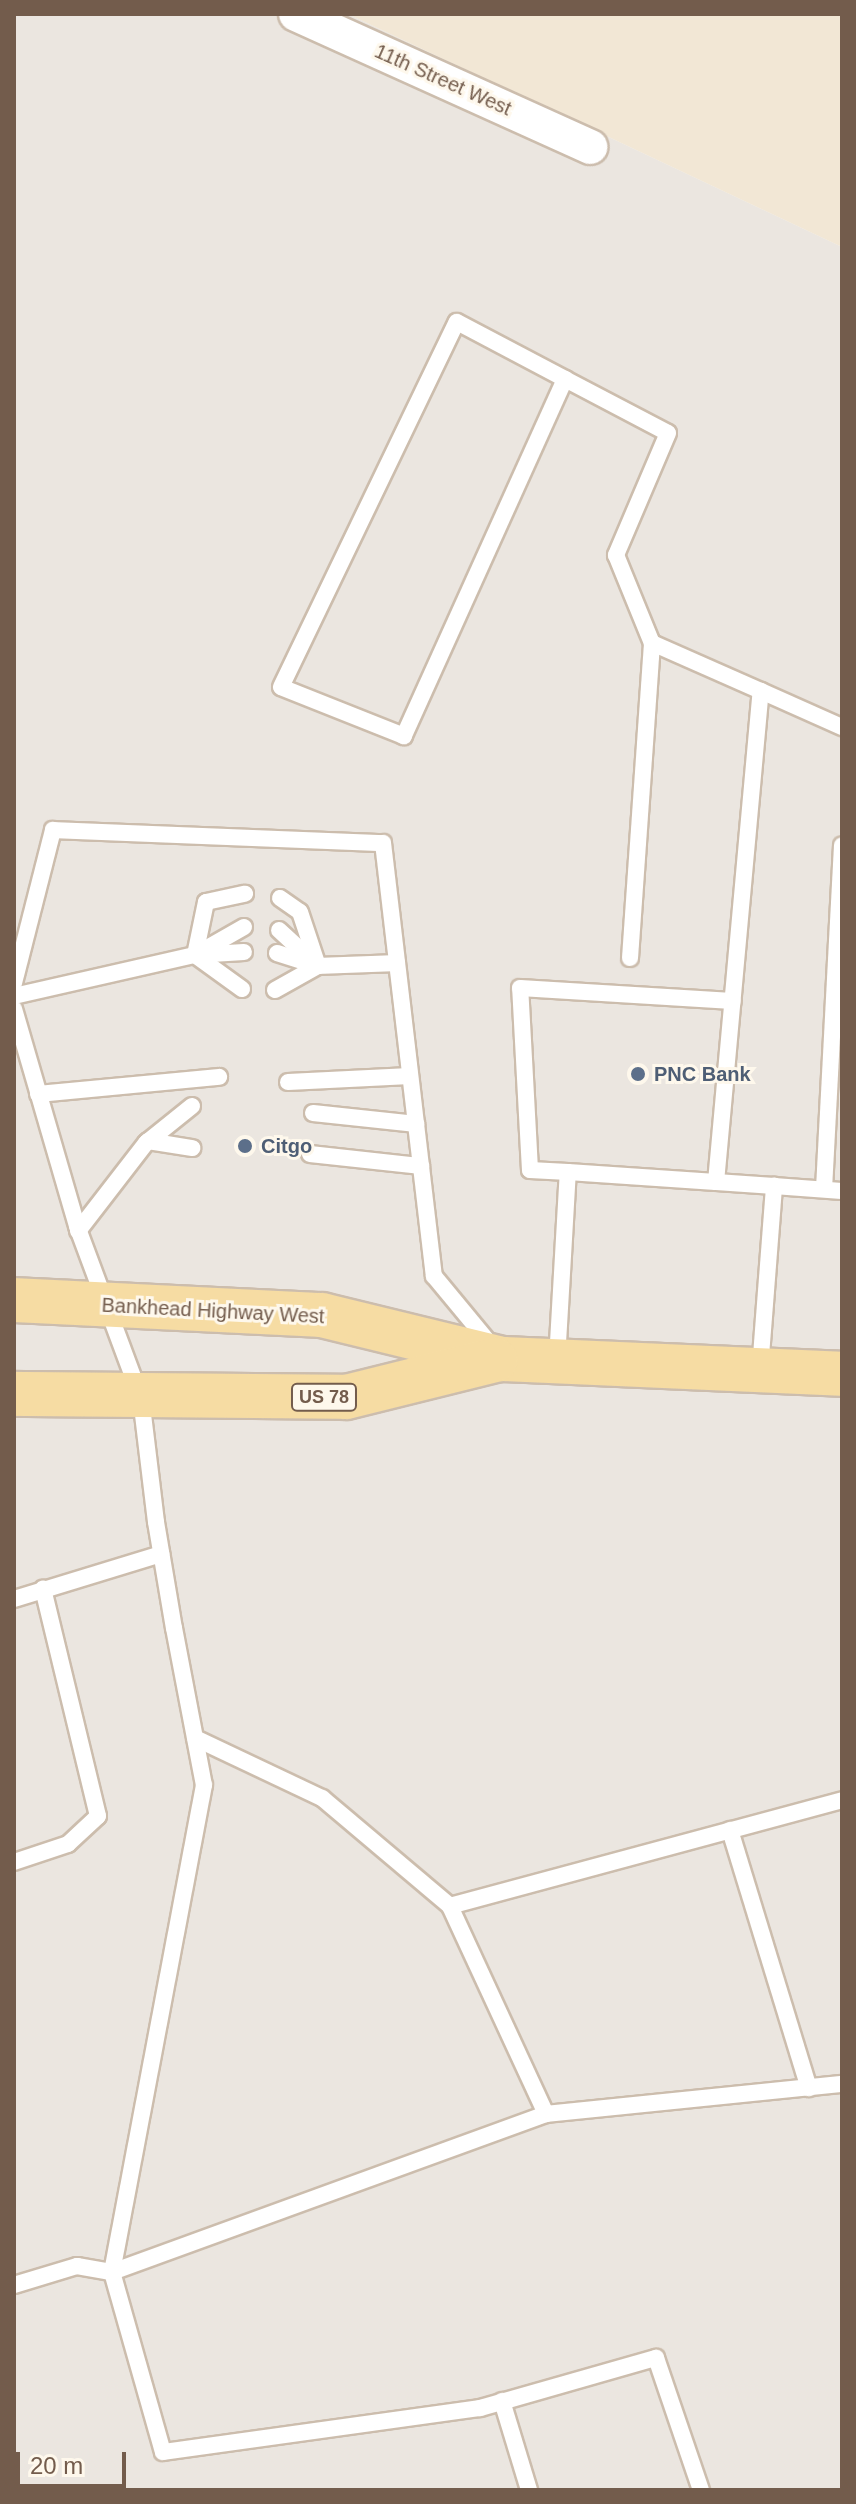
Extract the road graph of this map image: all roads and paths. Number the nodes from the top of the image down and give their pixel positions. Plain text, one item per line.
1 (296, 14) edge
2 (590, 147) dead end
3 (565, 379) junction
4 (652, 643) junction
5 (761, 691) junction
6 (842, 727) edge
7 (842, 845) edge
8 (245, 894) dead end
9 (280, 898) dead end
10 (244, 927) dead end
11 (279, 930) dead end
12 (244, 952) dead end
13 (277, 953) dead end
14 (195, 955) junction
15 (630, 958) dead end
16 (397, 963) junction
17 (318, 966) junction
18 (14, 983) edge
19 (242, 989) dead end
20 (275, 990) dead end
21 (14, 996) edge
22 (733, 1001) junction
23 (14, 1009) edge
24 (410, 1076) junction
25 (219, 1077) dead end
26 (288, 1082) dead end
27 (38, 1094) junction
28 (192, 1106) dead end
29 (313, 1113) dead end
30 (416, 1124) junction
31 (148, 1141) junction
32 (192, 1148) dead end
33 (310, 1154) dead end
34 (421, 1166) junction
35 (568, 1172) junction
36 (716, 1182) junction
37 (774, 1186) junction
38 (824, 1189) junction
39 (842, 1191) edge
40 (78, 1231) junction
41 (14, 1300) edge
42 (109, 1304) junction
43 (503, 1359) junction
44 (557, 1362) junction
45 (760, 1371) junction
46 (842, 1374) edge
47 (14, 1394) edge
48 (141, 1398) junction
49 (161, 1554) junction
50 (43, 1589) junction
51 (14, 1599) edge
52 (195, 1738) junction
53 (842, 1800) edge
54 (730, 1830) junction
55 (14, 1862) edge
56 (450, 1906) junction
57 (842, 2084) edge
58 (809, 2088) junction
59 (546, 2114) junction
60 (112, 2272) junction
61 (14, 2285) edge
62 (502, 2401) junction
63 (529, 2490) edge
64 (701, 2490) edge

1 - 2 street, 11th Street West
3 - 3 lane
3 - 4 lane
4 - 5 lane
4 - 15 lane
5 - 6 lane
5 - 22 lane
7 - 38 lane
8 - 14 lane
9 - 17 lane
10 - 14 lane
11 - 17 lane
12 - 14 lane
13 - 17 lane
14 - 19 lane
14 - 21 lane
16 - 17 lane
16 - 18 lane
16 - 24 lane
17 - 20 lane
22 - 35 lane
22 - 36 lane
23 - 27 lane
24 - 26 lane
24 - 30 lane
25 - 27 lane
27 - 40 lane
28 - 31 lane
29 - 30 lane
30 - 34 lane
31 - 32 lane
31 - 40 lane
33 - 34 lane
34 - 43 lane
35 - 36 lane
35 - 44 lane
36 - 37 lane
37 - 38 lane
37 - 45 lane
38 - 39 lane
40 - 42 lane
41 - 42 main road, Bankhead Highway West / US 78
42 - 43 main road, Bankhead Highway West / US 78
42 - 48 lane
43 - 44 main road, Bankhead Highway West / US 78
43 - 48 main road, Bankhead Highway West / US 78
44 - 45 main road, Bankhead Highway West / US 78
45 - 46 main road, Bankhead Highway West / US 78
47 - 48 main road, Bankhead Highway West / US 78
48 - 49 lane
49 - 50 lane
49 - 52 lane
50 - 51 lane
50 - 55 lane
52 - 56 lane
52 - 60 lane
53 - 54 lane
54 - 56 lane
54 - 58 lane
56 - 59 lane
57 - 58 lane
58 - 59 lane
59 - 60 lane
60 - 61 lane
60 - 62 lane
62 - 63 lane
62 - 64 lane

